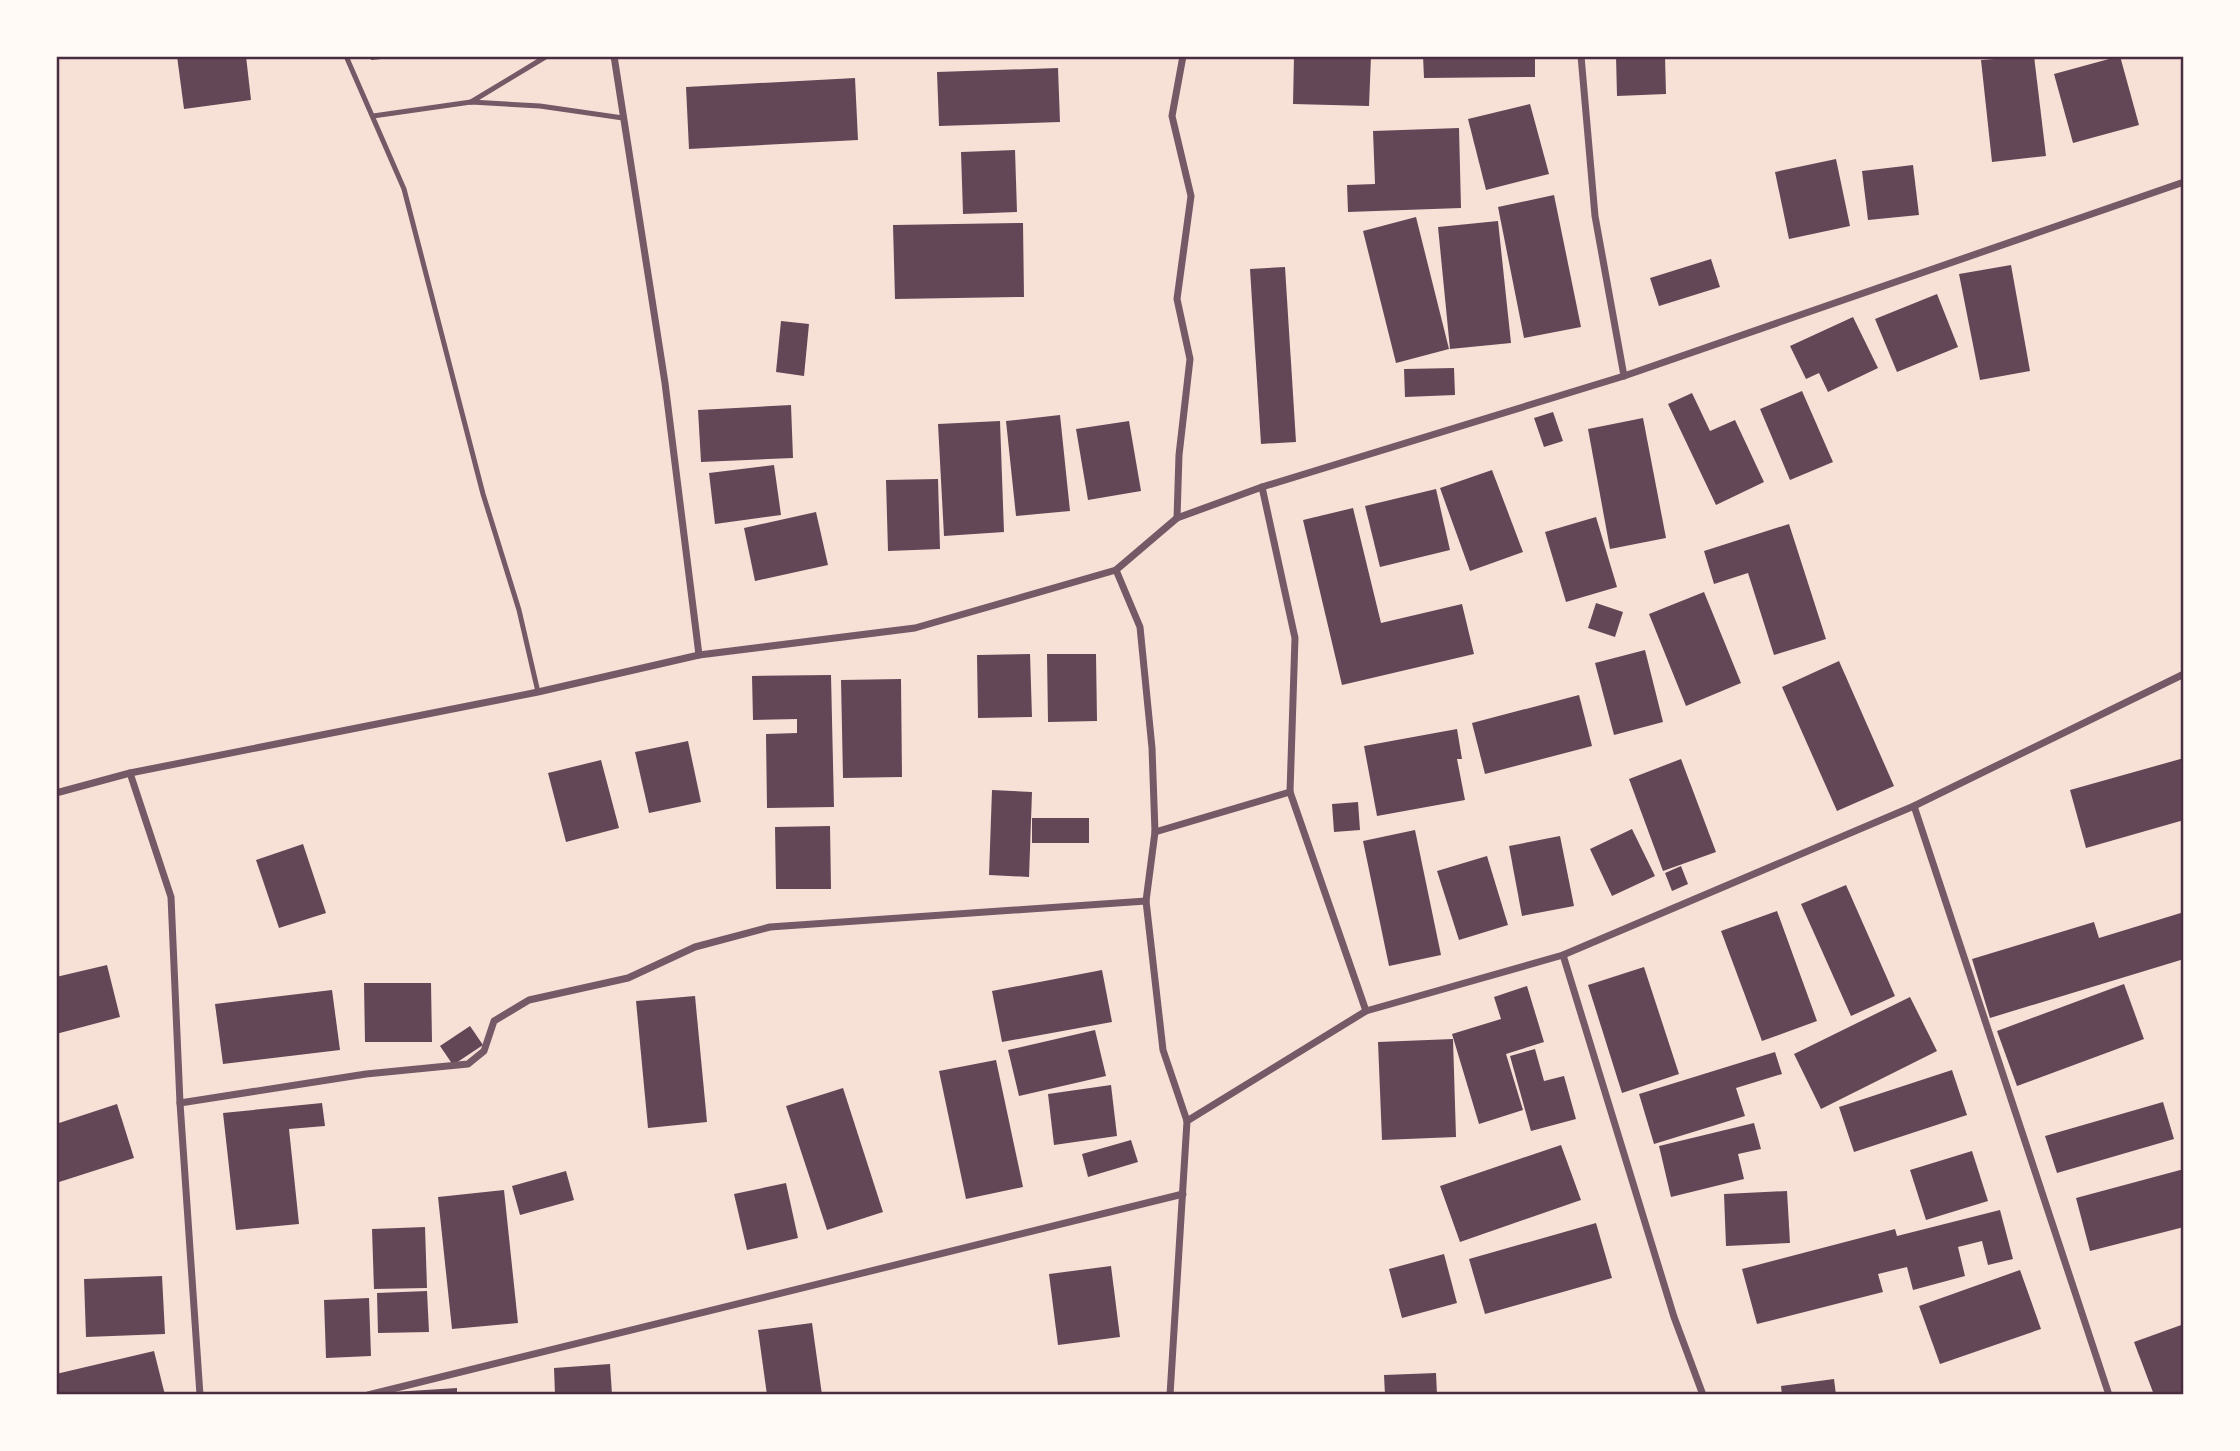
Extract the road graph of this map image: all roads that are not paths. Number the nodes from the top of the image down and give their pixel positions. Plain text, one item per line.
1 (346, 56) edge
2 (547, 56) edge
3 (614, 56) edge
4 (1183, 56) edge
5 (1581, 56) edge
6 (471, 102) junction
7 (373, 116) junction
8 (623, 118) junction
9 (2184, 182) edge
10 (1624, 376) junction
11 (1262, 487) junction
12 (1177, 518) junction
13 (1116, 570) junction
14 (699, 655) junction
15 (2184, 674) edge
16 (538, 692) junction
17 (130, 773) junction
18 (1290, 792) junction
19 (56, 793) edge
20 (1914, 806) junction
21 (1155, 832) junction
22 (1146, 901) junction
23 (1563, 955) junction
24 (1366, 1011) junction
25 (180, 1103) junction
26 (1187, 1121) junction
27 (1183, 1194) junction
28 (200, 1395) edge
29 (368, 1395) edge
30 (1170, 1395) edge
31 (1703, 1395) edge
32 (2109, 1395) edge

1 - 7 lane
2 - 6 lane
3 - 8 street
4 - 12 street
5 - 10 street
6 - 7 lane
6 - 8 lane
7 - 16 lane
8 - 14 street
9 - 10 street
10 - 11 street
11 - 12 street
11 - 18 street
12 - 13 street
13 - 14 street
13 - 21 street
14 - 16 street
15 - 20 street
16 - 17 street
17 - 19 street
17 - 25 street
18 - 21 street
18 - 24 street
20 - 23 street
20 - 32 street
21 - 22 street
22 - 25 street
22 - 26 street
23 - 24 street
23 - 31 street
24 - 26 street
25 - 28 street
26 - 27 street
27 - 29 street
27 - 30 street

